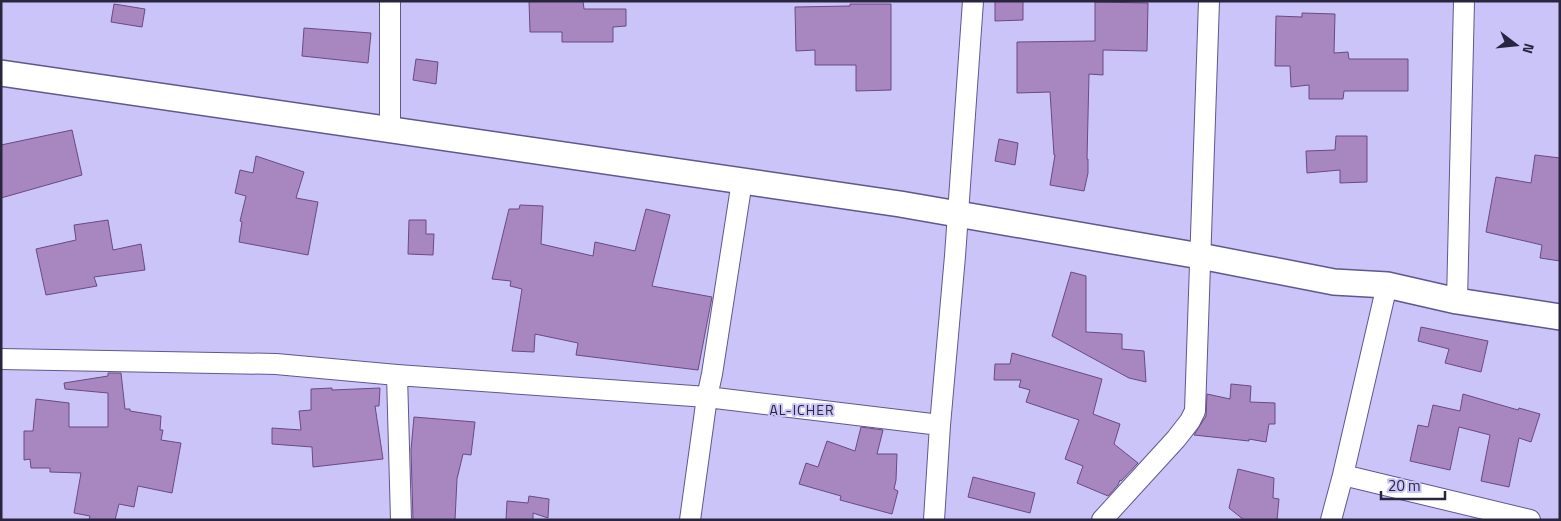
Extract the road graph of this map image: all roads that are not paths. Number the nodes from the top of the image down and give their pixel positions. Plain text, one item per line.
1 (390, 1) edge
2 (972, 1) edge
3 (1209, 1) edge
4 (1464, 1) edge
5 (1, 73) edge
6 (390, 128) junction
7 (742, 181) junction
8 (957, 215) junction
9 (1200, 256) junction
10 (1387, 285) junction
11 (1458, 302) junction
12 (1560, 317) edge
13 (1, 358) edge
14 (397, 375) junction
15 (707, 397) junction
16 (940, 425) junction
17 (1343, 475) junction
18 (401, 520) edge
19 (690, 520) edge
20 (934, 520) edge
21 (1102, 520) edge
22 (1331, 520) edge
23 (1530, 520) edge

1 - 6 street
2 - 8 street
3 - 9 street
4 - 11 street
5 - 6 street
6 - 7 street
7 - 8 street
7 - 15 street
8 - 9 street
8 - 16 street
9 - 10 street
9 - 21 street
10 - 11 street
10 - 17 street
11 - 12 street
13 - 14 street
14 - 15 street
14 - 18 street
15 - 16 street
15 - 19 street
16 - 20 street
17 - 22 street
17 - 23 street

